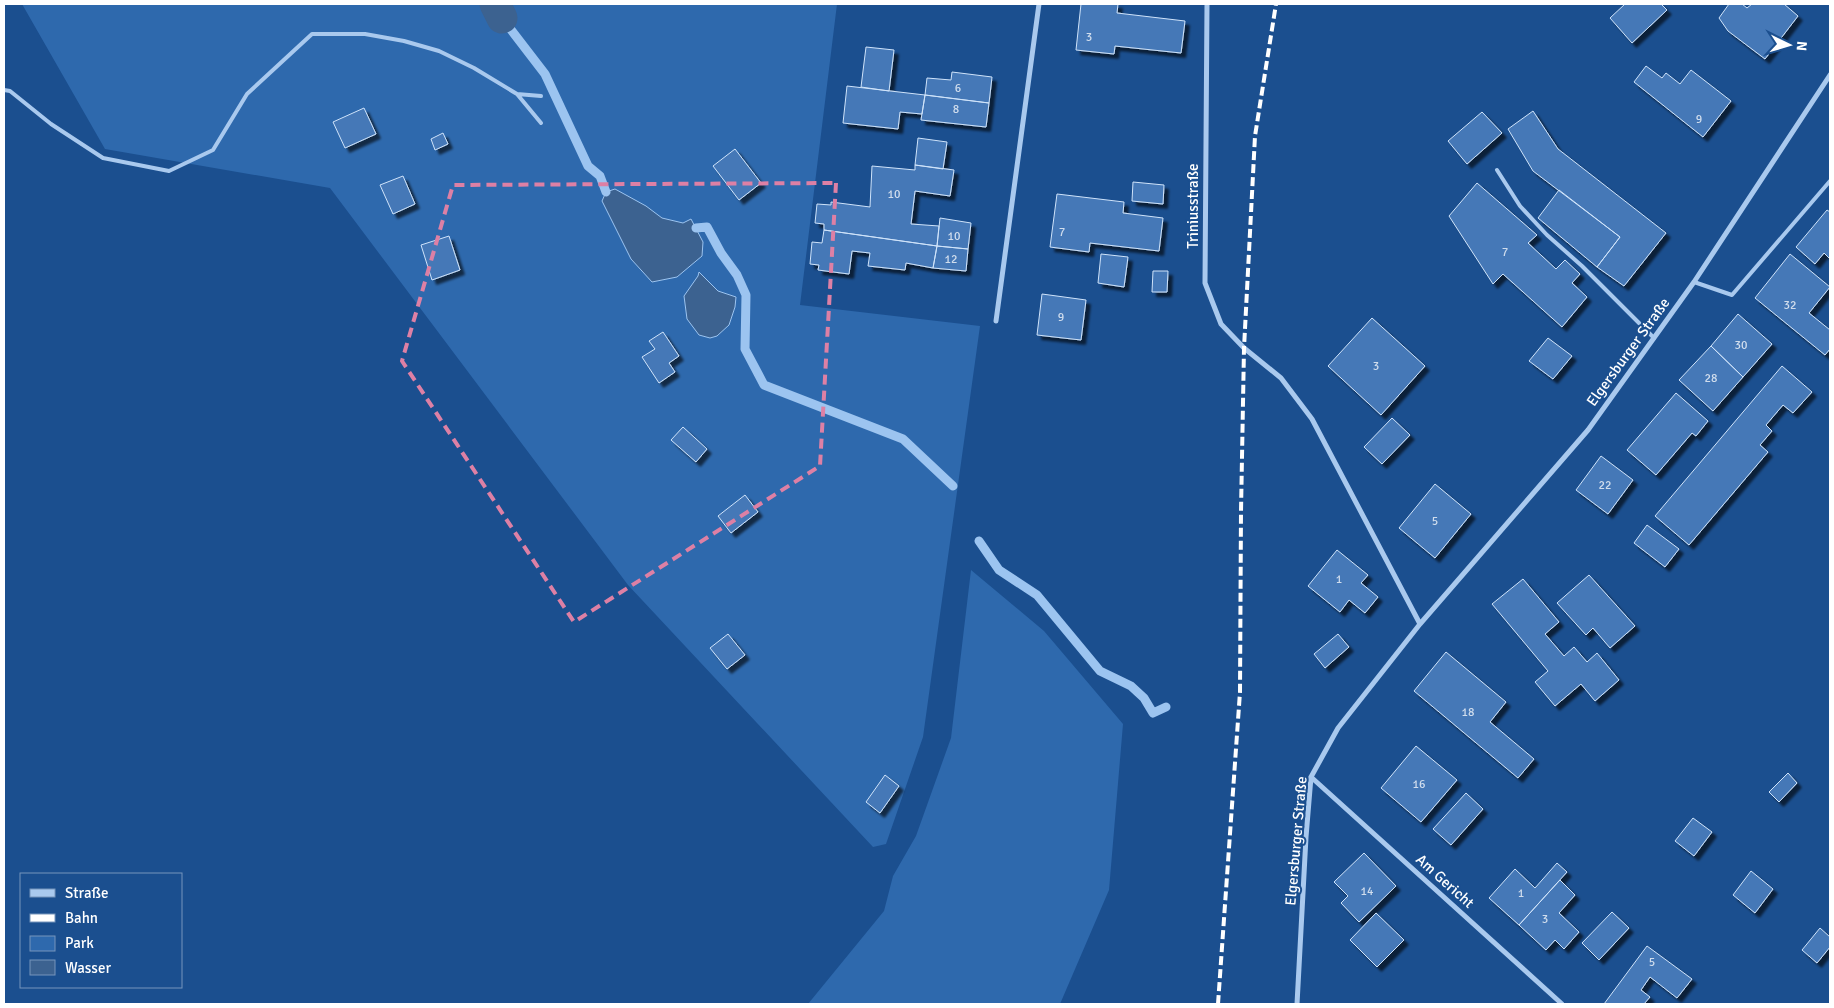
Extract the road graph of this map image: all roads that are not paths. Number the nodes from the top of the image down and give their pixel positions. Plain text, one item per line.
1 (1039, 4) edge
2 (1207, 4) edge
3 (1830, 75) edge
4 (4, 90) edge
5 (517, 94) junction
6 (541, 96) dead end
7 (541, 124) dead end
8 (1497, 170) dead end
9 (1830, 181) edge
10 (1694, 282) junction
11 (996, 321) dead end
12 (1654, 338) junction
13 (1420, 624) junction
14 (1311, 777) junction
15 (1297, 1004) edge
16 (1562, 1004) edge

1 - 11 street
2 - 13 street, Triniusstraße
3 - 10 street, Elgersburger Straße
4 - 5 lane
5 - 6 lane
5 - 7 lane
8 - 12 lane
9 - 10 lane
10 - 12 street, Elgersburger Straße
12 - 13 street, Elgersburger Straße
13 - 14 street, Elgersburger Straße
14 - 15 street, Elgersburger Straße
14 - 16 street, Am Gericht

